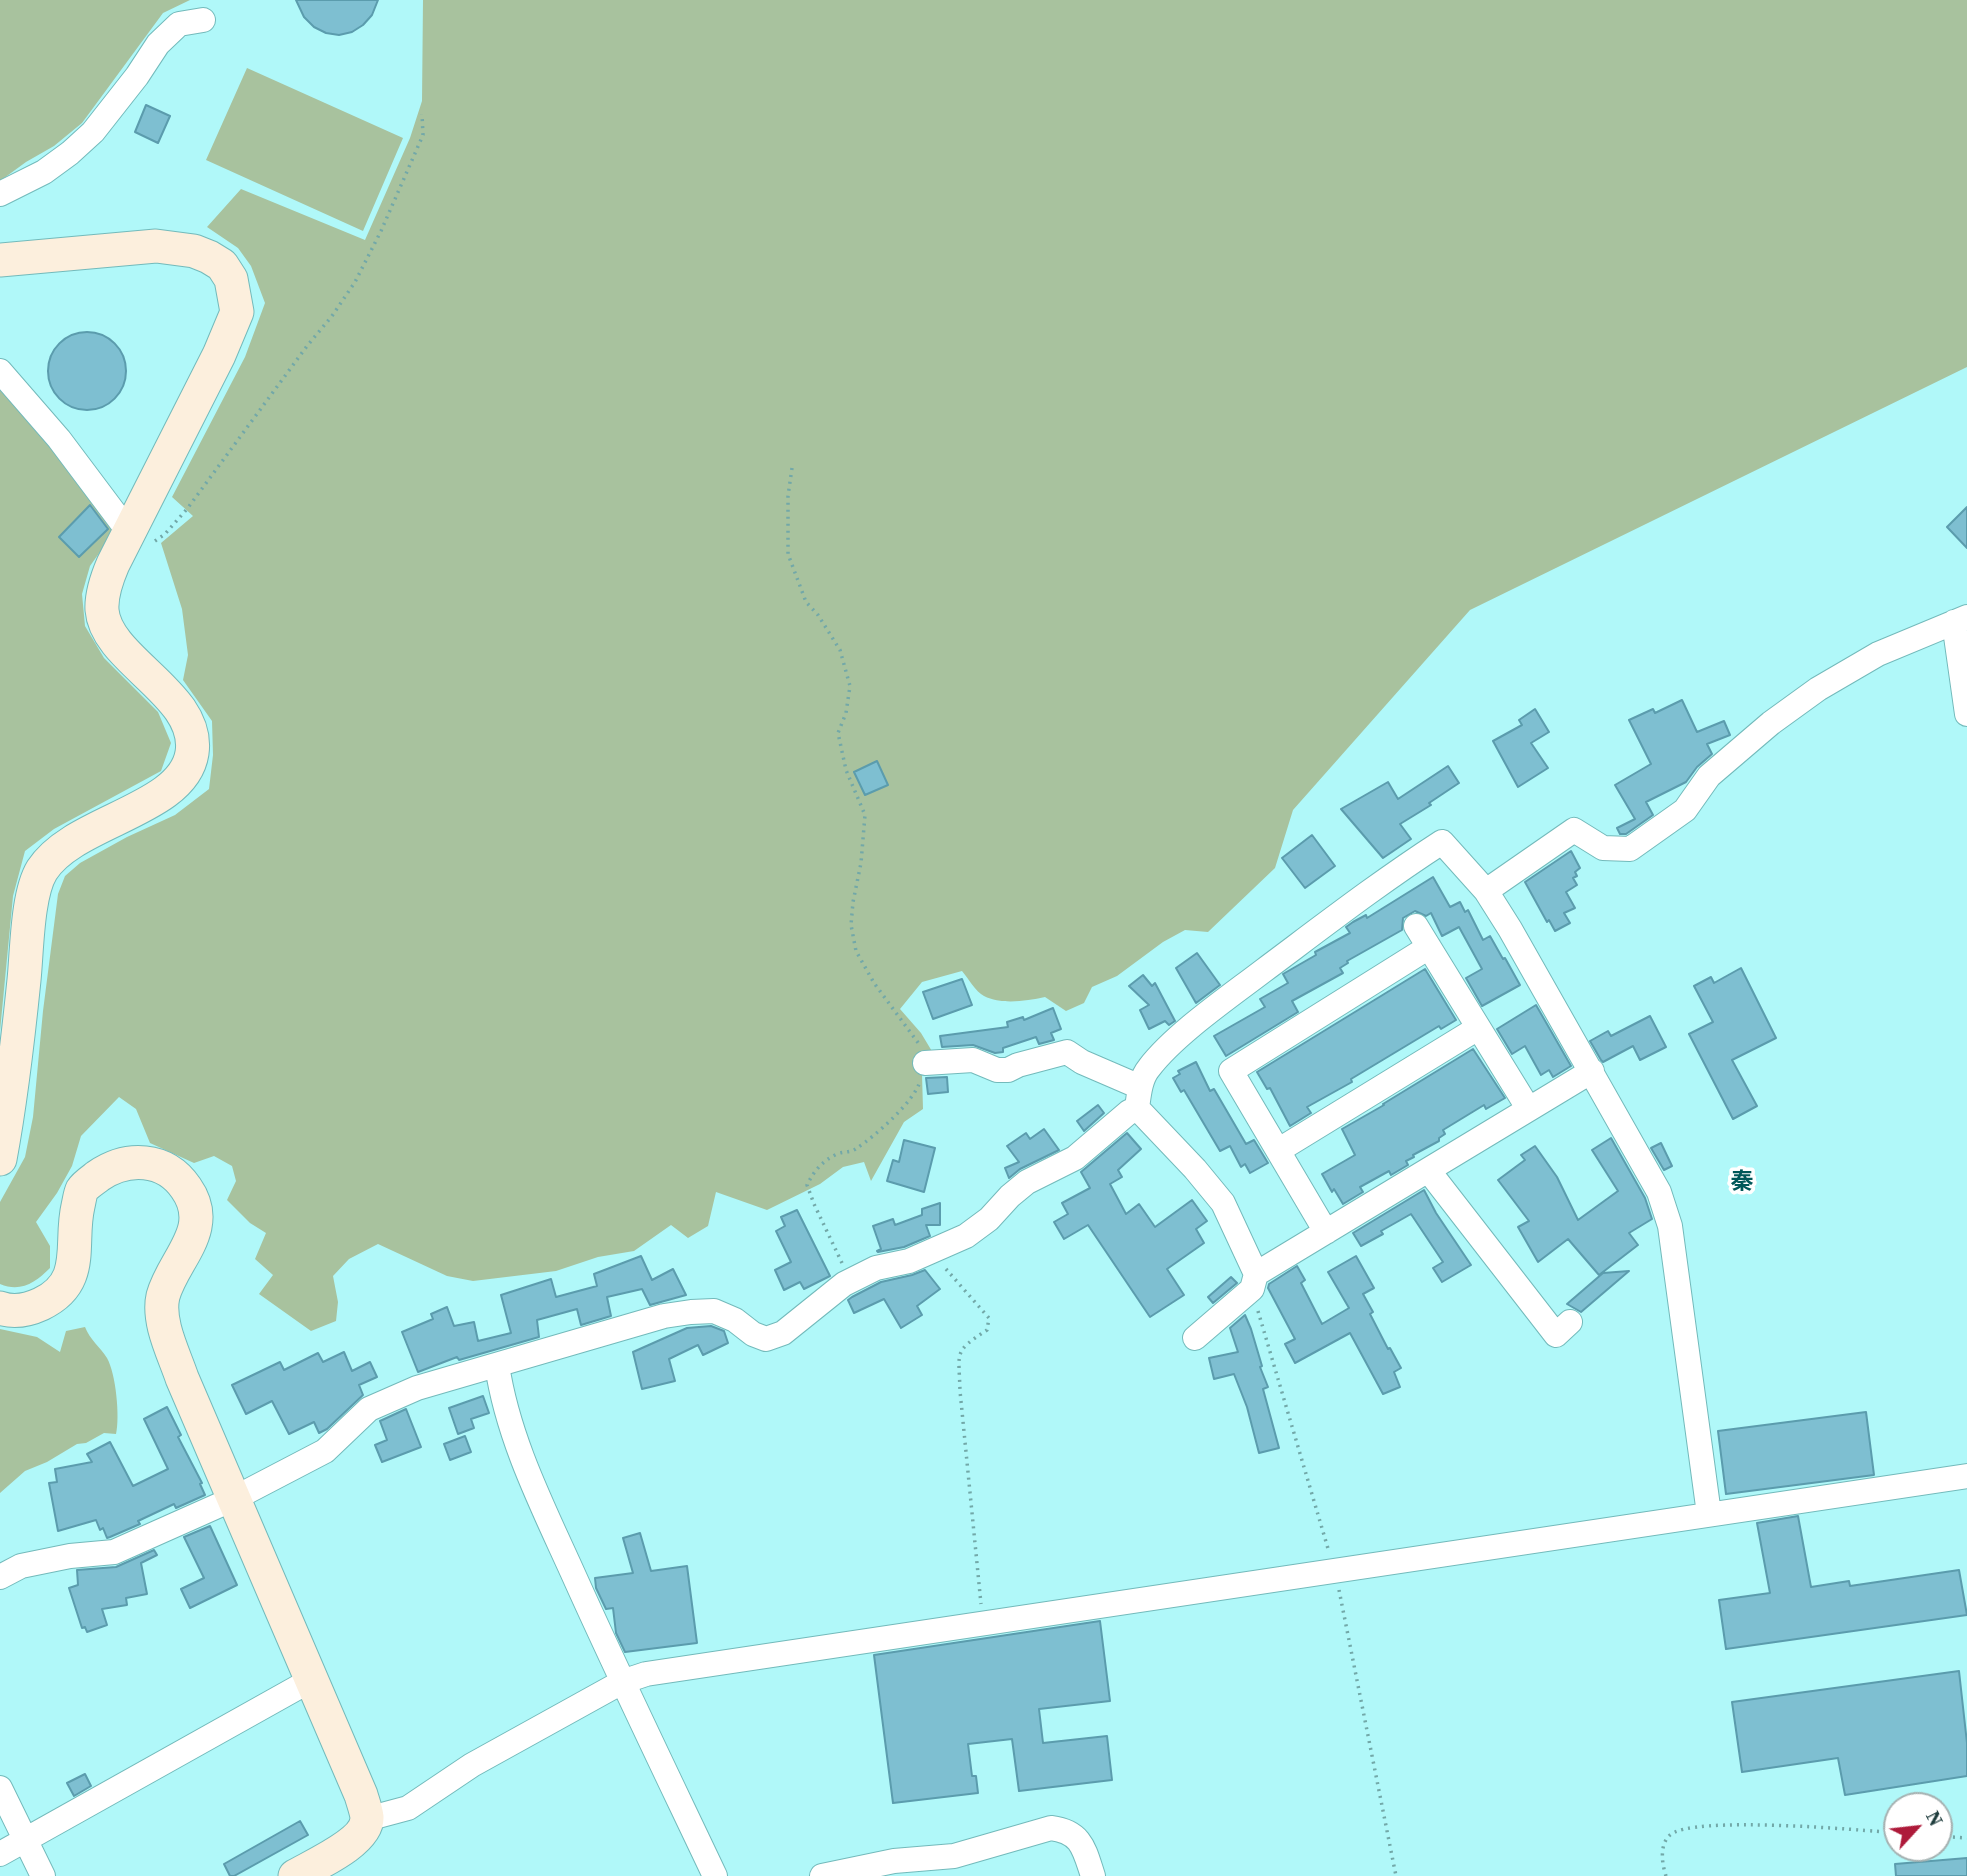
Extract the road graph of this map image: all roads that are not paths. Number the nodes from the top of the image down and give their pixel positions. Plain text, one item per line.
1 (203, 20) dead end
2 (0, 194) edge
3 (0, 260) edge
4 (0, 371) edge
5 (124, 541) junction
6 (1961, 620) edge
7 (1967, 714) edge
8 (1486, 891) junction
9 (1478, 1028) junction
10 (925, 1063) road end
11 (1592, 1071) junction
12 (1138, 1098) junction
13 (1528, 1108) junction
14 (1279, 1150) junction
15 (0, 1159) edge
16 (1428, 1170) junction
17 (1326, 1231) junction
18 (1256, 1274) junction
19 (0, 1308) edge
20 (1570, 1322) dead end
21 (1195, 1338) dead end
22 (497, 1365) junction
23 (1967, 1476) edge
24 (233, 1499) junction
25 (1709, 1514) junction
26 (0, 1577) edge
27 (311, 1680) junction
28 (622, 1682) junction
29 (0, 1788) edge
30 (367, 1819) junction
31 (25, 1840) junction
32 (0, 1854) edge
33 (43, 1876) edge
34 (295, 1876) edge
35 (715, 1876) edge
36 (822, 1876) edge
37 (1093, 1876) edge

1 - 2 street
3 - 5 street
4 - 5 street
5 - 15 street
6 - 7 street
6 - 8 street
8 - 11 street
8 - 12 street
9 - 13 street
9 - 14 street
9 - 14 street
10 - 12 street
11 - 13 street
11 - 25 street
12 - 18 street
12 - 22 street
13 - 16 street
14 - 17 street
16 - 17 street
16 - 20 street
17 - 18 street
18 - 21 street
19 - 24 street
22 - 24 street
22 - 28 street
23 - 25 street
24 - 26 street
24 - 27 street
25 - 28 street
27 - 30 street
27 - 31 street
28 - 30 street
28 - 35 street
29 - 31 street
30 - 34 street
31 - 32 street
31 - 33 street
36 - 37 street

